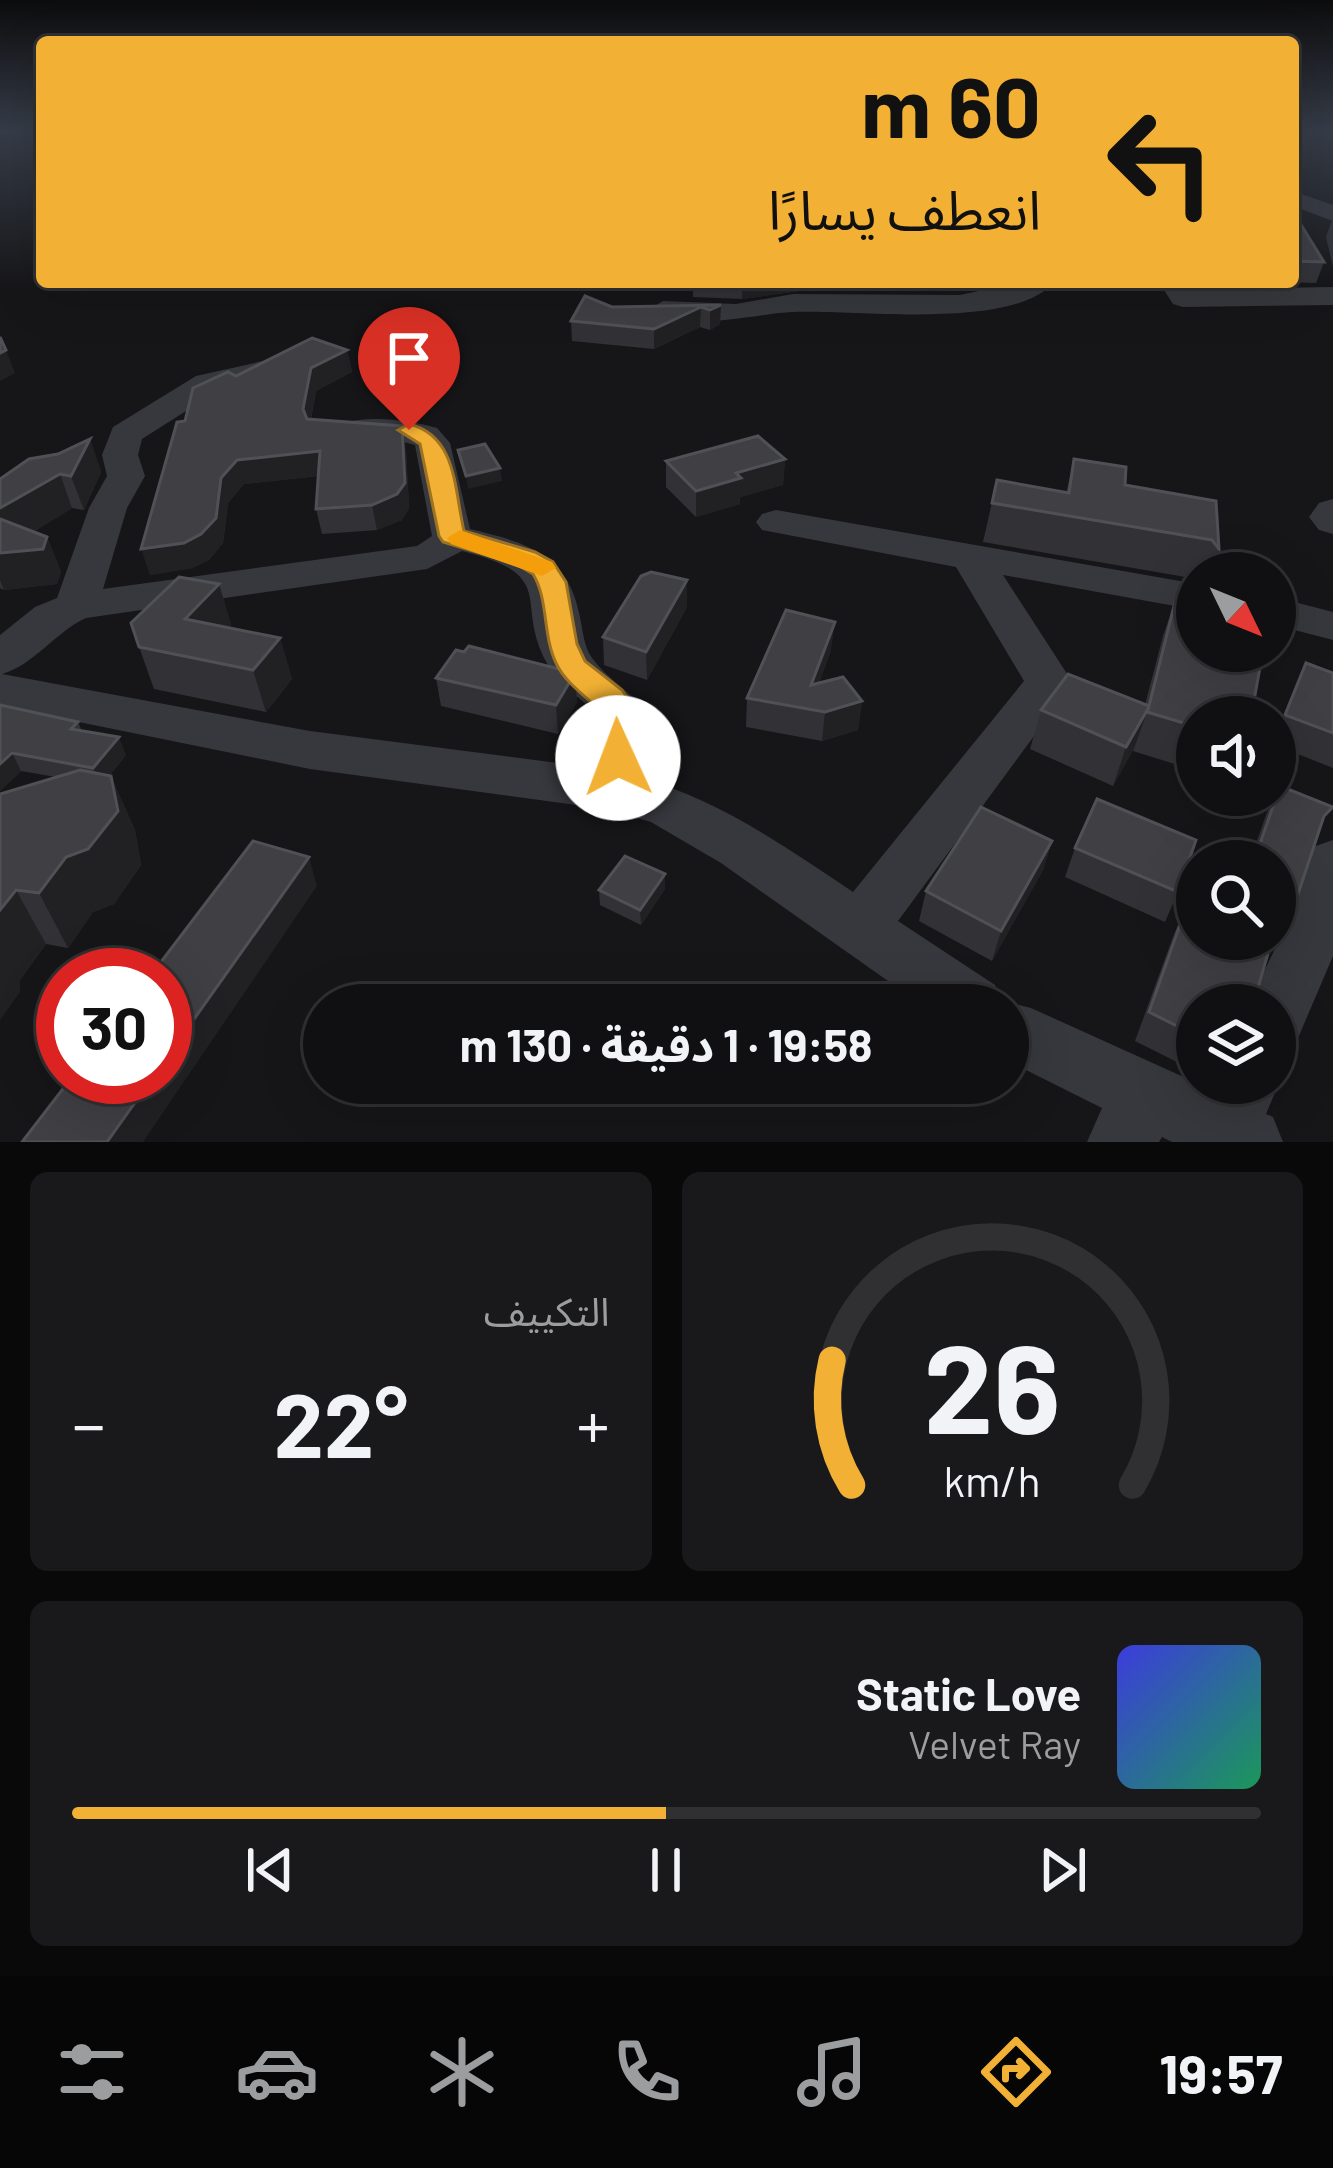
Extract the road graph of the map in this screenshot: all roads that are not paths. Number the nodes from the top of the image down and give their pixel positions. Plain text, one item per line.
1 (1299, 195) edge
2 (1333, 196) edge
3 (1299, 198) edge
4 (1333, 214) edge
5 (888, 288) edge
6 (1036, 288) edge
7 (1176, 288) edge
8 (1267, 290) edge
9 (1333, 296) edge
10 (864, 306) junction
11 (628, 313) edge
12 (268, 370) edge
13 (331, 433) edge
14 (1333, 511) edge
15 (776, 522) dead end
16 (1333, 522) edge
17 (452, 536) junction
18 (971, 557) junction
19 (1176, 594) edge
20 (76, 605) junction
21 (1296, 616) edge
22 (1333, 626) edge
23 (0, 659) edge
24 (0, 690) edge
25 (606, 789) junction
26 (1333, 863) edge
27 (859, 928) junction
28 (942, 984) edge
29 (1290, 984) edge
30 (1029, 1044) edge
31 (1135, 1118) edge
32 (1239, 1118) edge

1 - 2 street
3 - 4 street
5 - 10 street
6 - 10 street
7 - 8 street
8 - 9 street
10 - 11 street
12 - 20 street
13 - 17 street
14 - 16 street
15 - 18 street
17 - 20 street
17 - 25 street
18 - 19 street
18 - 27 street
20 - 23 street
21 - 22 street
24 - 25 street
25 - 27 street
26 - 29 street
27 - 28 street
30 - 31 street
31 - 32 street

